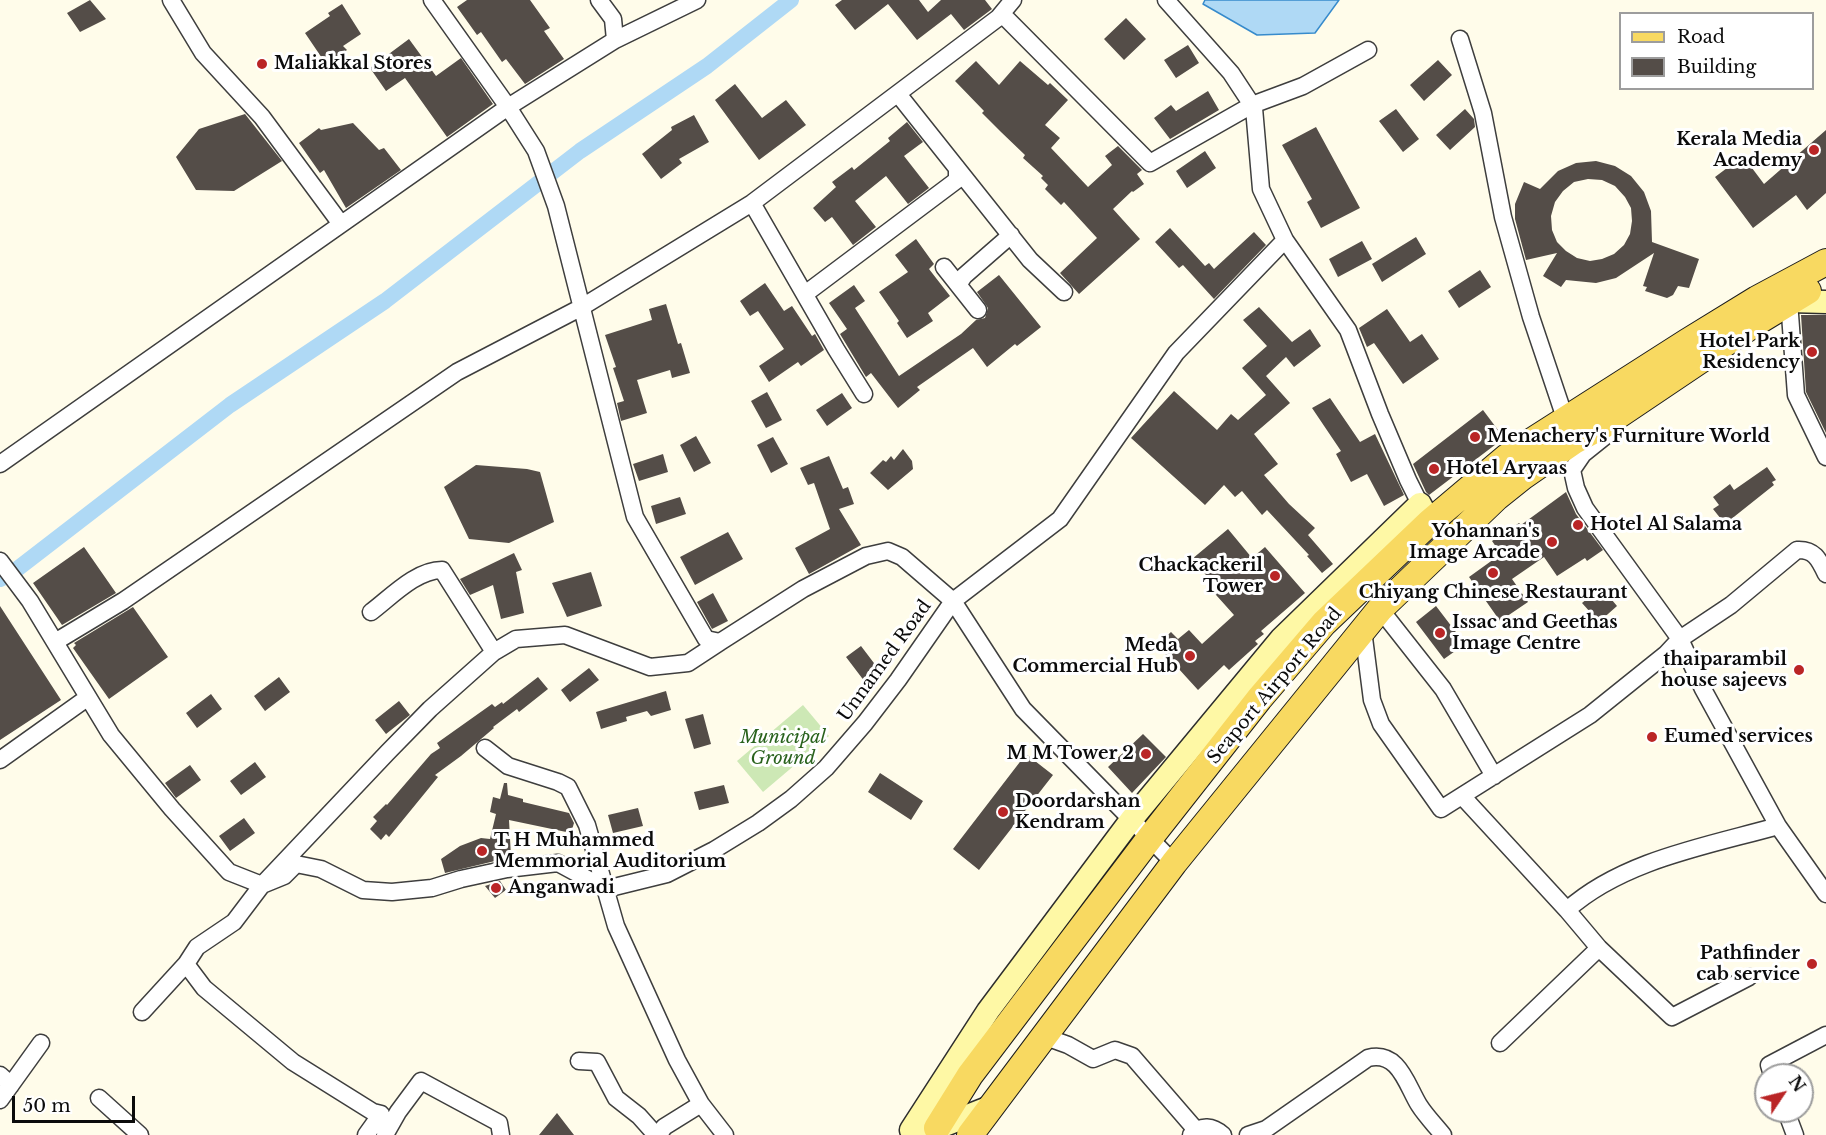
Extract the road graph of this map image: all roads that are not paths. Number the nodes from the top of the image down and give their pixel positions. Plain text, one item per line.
1 (171, 0) edge
2 (432, 0) edge
3 (599, 0) edge
4 (697, 0) edge
5 (1166, 0) edge
6 (1008, 5) edge
7 (1460, 39) dead end
8 (615, 40) junction
9 (1368, 50) dead end
10 (898, 94) junction
11 (1252, 105) junction
12 (508, 107) junction
13 (957, 168) junction
14 (752, 203) junction
15 (341, 224) junction
16 (1011, 235) junction
17 (1285, 240) junction
18 (1826, 262) edge
19 (944, 267) dead end
20 (1826, 282) edge
21 (958, 285) junction
22 (1064, 292) dead end
23 (805, 294) junction
24 (1789, 302) junction
25 (1826, 302) edge
26 (582, 307) junction
27 (978, 310) dead end
28 (864, 394) dead end
29 (1639, 400) junction
30 (1569, 430) junction
31 (1826, 458) edge
32 (0, 464) edge
33 (1425, 513) junction
34 (7, 570) edge
35 (1826, 574) edge
36 (952, 601) junction
37 (1380, 609) junction
38 (371, 612) dead end
39 (1363, 630) junction
40 (1680, 639) junction
41 (54, 642) junction
42 (720, 642) junction
43 (494, 652) junction
44 (87, 698) junction
45 (485, 748) dead end
46 (0, 760) edge
47 (1494, 776) junction
48 (1462, 796) junction
49 (1131, 820) junction
50 (1778, 826) junction
51 (1149, 839) junction
52 (1174, 863) junction
53 (262, 885) junction
54 (606, 889) junction
55 (1826, 894) edge
56 (1567, 910) junction
57 (1599, 948) junction
58 (186, 964) junction
59 (1749, 977) dead end
60 (142, 1012) dead end
61 (1826, 1035) edge
62 (1043, 1036) junction
63 (41, 1043) dead end
64 (1500, 1043) dead end
65 (579, 1061) dead end
66 (1773, 1063) edge
67 (5, 1080) edge
68 (99, 1098) dead end
69 (0, 1100) edge
70 (700, 1104) junction
71 (988, 1108) junction
72 (937, 1128) junction
73 (910, 1132) edge
74 (1194, 1132) edge
75 (140, 1135) edge
76 (366, 1135) edge
77 (385, 1135) edge
78 (501, 1135) edge
79 (657, 1135) edge
80 (725, 1135) edge
81 (970, 1135) edge
82 (1223, 1135) edge
83 (1248, 1135) edge
84 (1443, 1135) edge

1 - 15 street
2 - 12 street
3 - 8 street
4 - 8 street
5 - 11 street
6 - 10 street
6 - 11 street
7 - 30 street
8 - 12 street
9 - 11 street
10 - 13 street
10 - 14 street
11 - 17 street
12 - 15 street
12 - 26 street
13 - 16 street
13 - 23 street
14 - 23 street
14 - 26 street
15 - 32 street
16 - 21 street
16 - 22 street
17 - 33 street
17 - 36 street, Unnamed Road
18 - 30 main road, Seaport Airport Road
19 - 21 street
20 - 24 main road, Seaport Airport Road
21 - 27 street
23 - 28 street
24 - 25 street
24 - 29 main road, Seaport Airport Road
24 - 31 street
26 - 41 street
26 - 42 street
29 - 30 main road, Seaport Airport Road
29 - 40 street
30 - 33 main road, Seaport Airport Road
30 - 37 main road, Seaport Airport Road
33 - 49 street
33 - 51 main road, Seaport Airport Road
34 - 41 street
35 - 40 street
36 - 42 street
36 - 49 street
36 - 54 street, Unnamed Road
37 - 39 main road, Seaport Airport Road
37 - 47 street
38 - 43 street
39 - 48 street
39 - 52 main road, Seaport Airport Road
40 - 47 street
40 - 50 street
41 - 44 street
42 - 43 street
43 - 53 street
44 - 46 street
44 - 53 street
45 - 54 street
47 - 48 street
48 - 56 street
49 - 51 street
49 - 73 street
50 - 55 street
50 - 56 street
51 - 52 street
51 - 72 main road, Seaport Airport Road
52 - 62 main road, Seaport Airport Road
53 - 54 street
53 - 58 street
54 - 70 street
56 - 57 street
57 - 59 street
57 - 64 street
58 - 60 street
58 - 76 street
61 - 66 street
62 - 71 main road, Seaport Airport Road
62 - 74 street
63 - 67 street
65 - 79 street
67 - 69 street
68 - 75 street
70 - 79 street
70 - 80 street
71 - 72 street
71 - 81 main road, Seaport Airport Road
72 - 73 street
74 - 82 street
77 - 78 street
83 - 84 street

